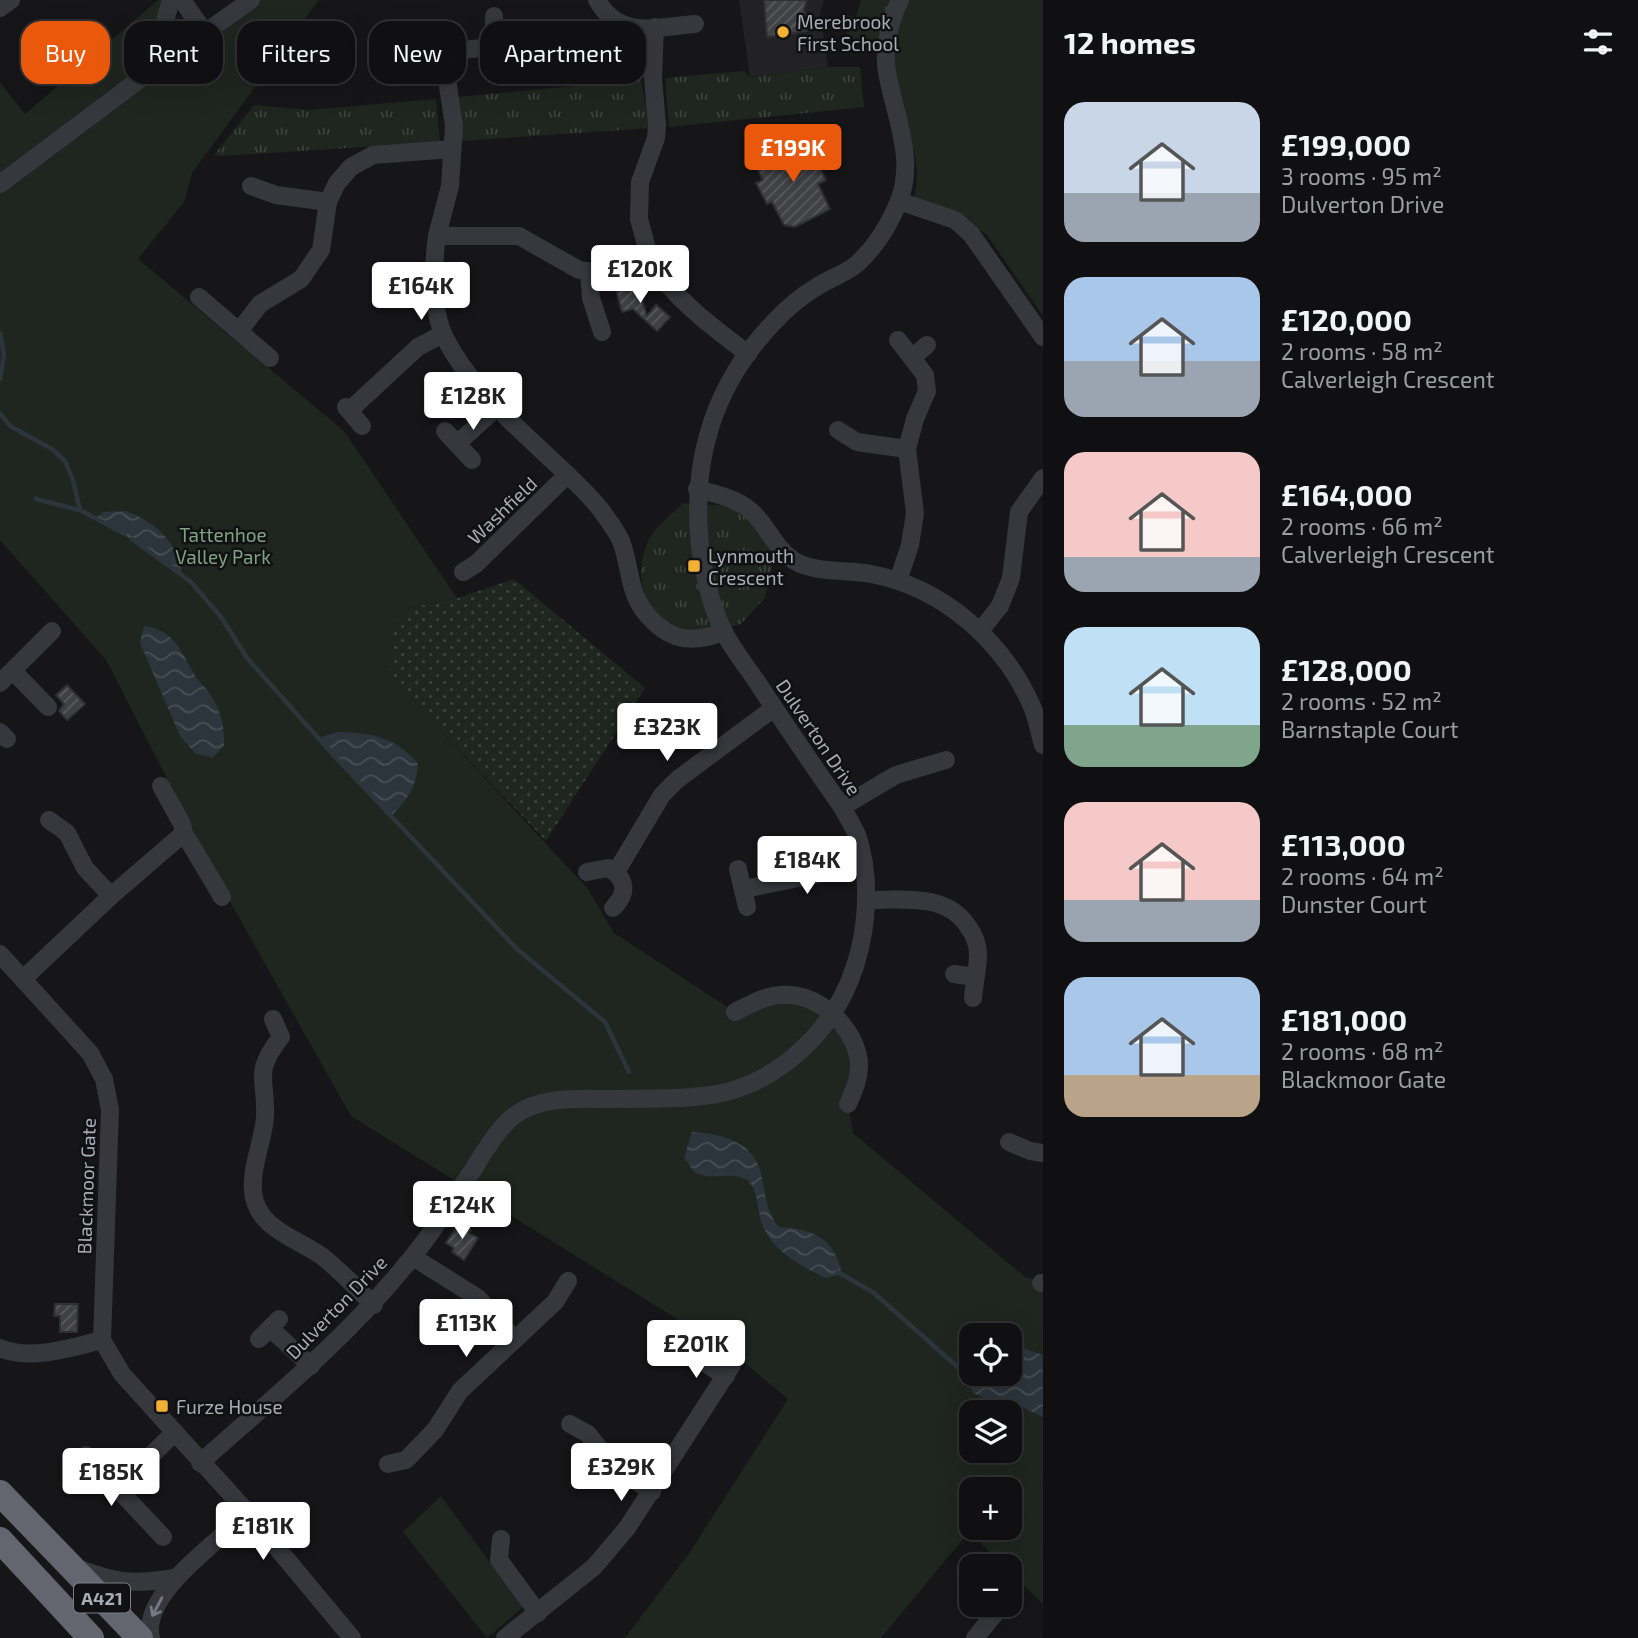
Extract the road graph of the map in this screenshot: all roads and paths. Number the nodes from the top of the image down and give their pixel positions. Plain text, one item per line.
1 (11, 0) edge
2 (171, 0) edge
3 (182, 0) edge
4 (251, 0) edge
5 (597, 0) edge
6 (900, 0) edge
7 (0, 8) edge
8 (494, 16) dead end
9 (165, 21) edge
10 (197, 21) edge
11 (222, 21) edge
12 (695, 24) dead end
13 (655, 27) junction
14 (466, 50) edge
15 (133, 84) edge
16 (448, 84) edge
17 (452, 149) junction
18 (0, 184) edge
19 (251, 186) dead end
20 (899, 201) junction
21 (328, 202) junction
22 (437, 236) junction
23 (650, 260) junction
24 (589, 272) junction
25 (199, 297) dead end
26 (240, 330) junction
27 (603, 332) dead end
28 (443, 334) junction
29 (1043, 337) edge
30 (898, 340) dead end
31 (927, 345) dead end
32 (748, 354) junction
33 (270, 358) dead end
34 (912, 358) junction
35 (496, 408) junction
36 (861, 422) dead end
37 (362, 426) dead end
38 (838, 429) dead end
39 (857, 442) junction
40 (907, 449) junction
41 (472, 460) dead end
42 (567, 475) junction
43 (1043, 478) edge
44 (697, 489) junction
45 (463, 572) dead end
46 (898, 581) junction
47 (52, 631) dead end
48 (981, 631) junction
49 (724, 632) junction
50 (6, 677) edge
51 (48, 707) dead end
52 (774, 708) junction
53 (1043, 745) edge
54 (921, 748) dead end
55 (946, 760) dead end
56 (927, 765) junction
57 (162, 786) dead end
58 (842, 807) junction
59 (49, 820) dead end
60 (184, 833) junction
61 (864, 865) junction
62 (738, 869) dead end
63 (587, 872) dead end
64 (616, 872) junction
65 (744, 889) junction
66 (111, 896) junction
67 (222, 897) dead end
68 (866, 901) junction
69 (747, 907) dead end
70 (613, 908) dead end
71 (0, 954) edge
72 (954, 974) dead end
73 (974, 977) junction
74 (23, 979) junction
75 (973, 999) dead end
76 (735, 1012) dead end
77 (833, 1013) junction
78 (273, 1019) dead end
79 (848, 1104) dead end
80 (1009, 1142) dead end
81 (1043, 1153) edge
82 (413, 1257) junction
83 (568, 1281) dead end
84 (374, 1304) junction
85 (270, 1329) dead end
86 (515, 1339) junction
87 (102, 1340) junction
88 (0, 1348) edge
89 (685, 1352) dead end
90 (311, 1366) junction
91 (570, 1424) dead end
92 (175, 1433) junction
93 (86, 1455) dead end
94 (200, 1463) junction
95 (388, 1464) dead end
96 (117, 1489) junction
97 (652, 1492) junction
98 (0, 1493) edge
99 (248, 1513) junction
100 (163, 1537) dead end
101 (501, 1539) dead end
102 (0, 1540) edge
103 (69, 1562) junction
104 (176, 1578) junction
105 (538, 1613) junction
106 (992, 1617) edge
107 (91, 1638) edge
108 (140, 1638) edge
109 (151, 1638) edge
110 (352, 1638) edge
111 (505, 1638) edge
112 (975, 1638) edge

1 - 7 street
2 - 9 street
3 - 10 street
4 - 11 street
5 - 13 street
6 - 20 street, Dulverton Drive
8 - 14 street
12 - 13 street
13 - 23 street
15 - 18 street
16 - 17 street
17 - 21 street
17 - 22 street
19 - 21 street
20 - 29 street
20 - 32 street, Dulverton Drive
21 - 26 street
22 - 24 street
22 - 28 street
23 - 24 street
23 - 32 street
24 - 27 street
25 - 26 street
26 - 33 street
28 - 35 street
28 - 37 street
30 - 34 street
31 - 34 street
32 - 44 street, Dulverton Drive
34 - 40 street
35 - 41 street
35 - 42 street
36 - 39 street
38 - 39 street
39 - 40 street
40 - 46 street
42 - 45 street, Washfield
42 - 49 street
43 - 48 street
44 - 46 street
44 - 49 street, Dulverton Drive
46 - 48 street
47 - 50 street
48 - 53 street
49 - 52 street, Dulverton Drive
50 - 51 street
52 - 58 street, Dulverton Drive
52 - 64 street
54 - 56 street
55 - 56 street
56 - 58 street
57 - 60 street
58 - 61 street, Dulverton Drive
59 - 66 street
60 - 66 street
60 - 67 street
61 - 65 street
61 - 68 street, Dulverton Drive
62 - 65 street
63 - 64 street
64 - 70 street
65 - 69 street
66 - 74 street
68 - 73 street
68 - 77 street, Dulverton Drive
71 - 74 street, Blackmoor Gate
72 - 73 street
73 - 75 street
74 - 87 street, Blackmoor Gate
76 - 77 street
77 - 79 street
77 - 82 street, Dulverton Drive
78 - 84 street
80 - 81 street
82 - 84 street, Dulverton Drive
82 - 86 street
83 - 86 street
84 - 90 street, Dulverton Drive
85 - 90 street
86 - 95 street
87 - 88 street
87 - 92 street
89 - 97 street
90 - 94 street, Dulverton Drive
91 - 97 street
92 - 94 street
92 - 96 street
93 - 96 street
94 - 99 street
96 - 100 street
97 - 105 street
98 - 103 highway, A421
99 - 104 street
99 - 110 street
101 - 105 street
102 - 107 highway, A421
103 - 104 street
103 - 108 highway, A421
104 -> 109 street
105 - 111 street
106 - 112 street

